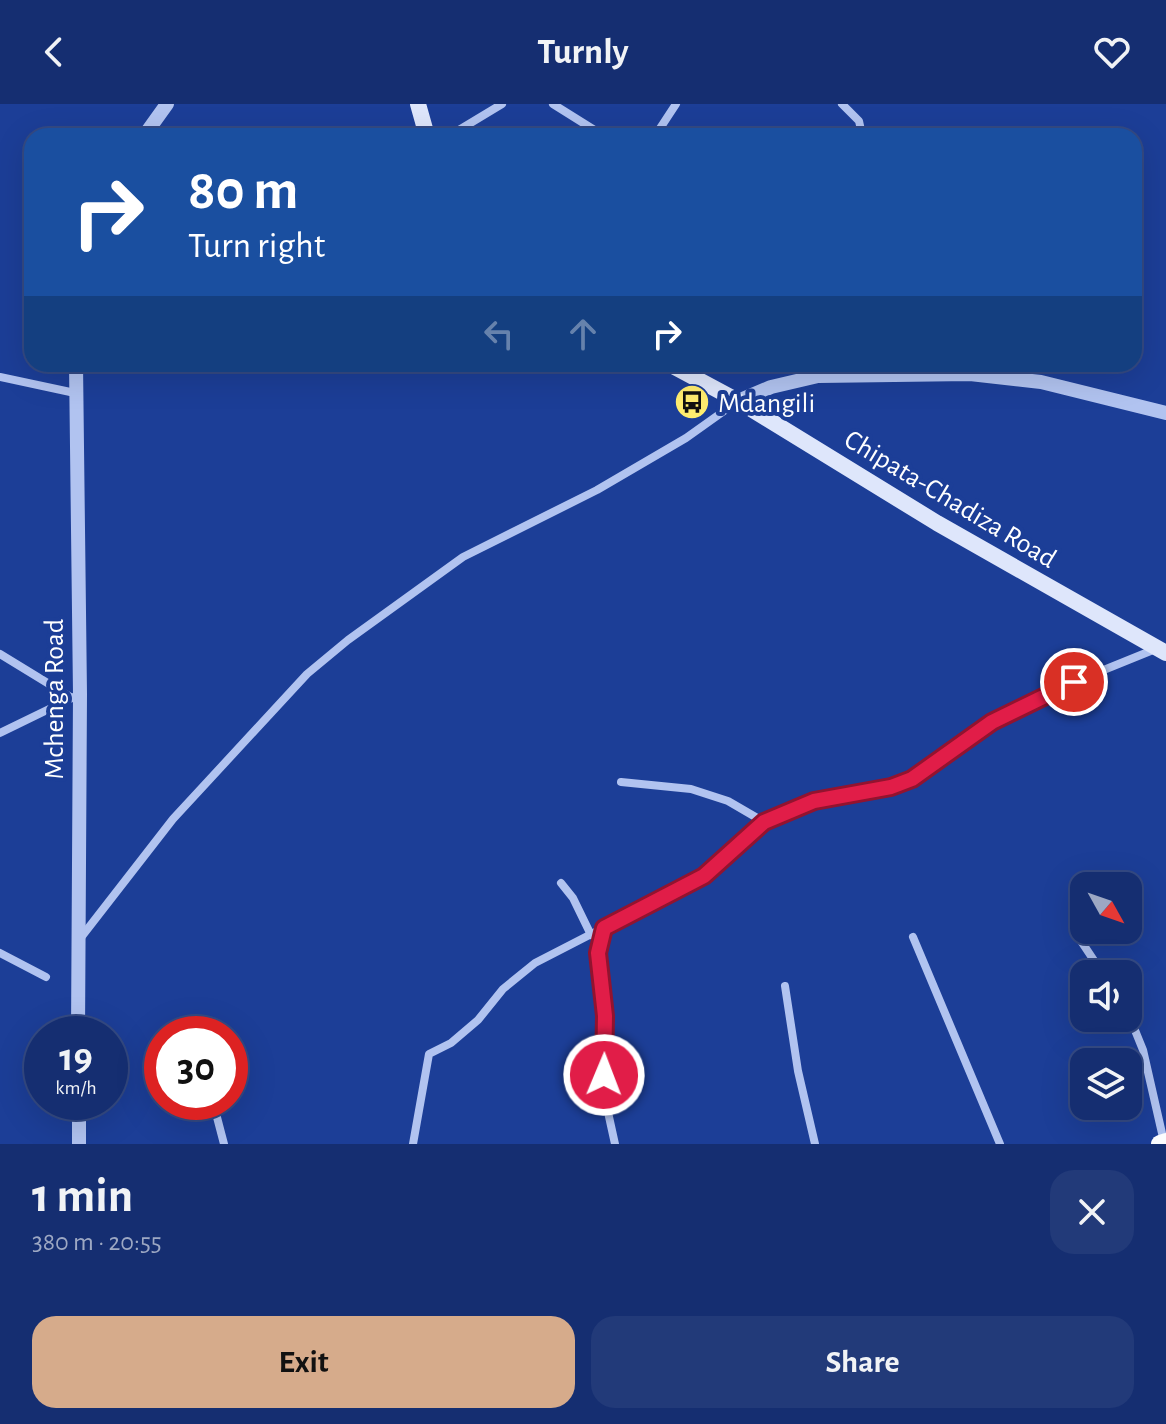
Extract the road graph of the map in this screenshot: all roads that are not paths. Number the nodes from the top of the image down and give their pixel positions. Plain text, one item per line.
1 (167, 104) edge
2 (502, 104) edge
3 (553, 104) edge
4 (676, 104) edge
5 (842, 104) edge
6 (416, 106) edge
7 (150, 128) edge
8 (424, 128) edge
9 (462, 128) edge
10 (591, 128) edge
11 (660, 128) edge
12 (861, 128) edge
13 (76, 372) edge
14 (684, 372) edge
15 (874, 372) edge
16 (949, 372) edge
17 (0, 377) edge
18 (75, 393) junction
19 (738, 401) junction
20 (1166, 413) edge
21 (1162, 650) edge
22 (0, 654) edge
23 (76, 696) junction
24 (0, 733) edge
25 (621, 782) dead end
26 (764, 822) junction
27 (561, 883) dead end
28 (604, 928) junction
29 (591, 935) junction
30 (913, 937) dead end
31 (77, 943) junction
32 (0, 953) edge
33 (46, 977) dead end
34 (785, 986) dead end
35 (78, 1016) edge
36 (1136, 1032) edge
37 (79, 1120) edge
38 (218, 1120) edge
39 (1163, 1143) edge
40 (79, 1144) edge
41 (224, 1144) edge
42 (413, 1144) edge
43 (615, 1144) edge
44 (815, 1144) edge
45 (1000, 1144) edge

1 - 7 street
2 - 9 street
3 - 10 street
4 - 11 street
5 - 12 street
6 - 8 main road
13 - 18 street, Mchenga Road
14 - 19 main road, Chipata-Chadiza Road
15 - 19 street
16 - 20 street
17 - 18 street
18 - 23 street, Mchenga Road
19 - 21 main road, Chipata-Chadiza Road
19 - 31 street
21 - 26 street
22 - 23 street
23 - 24 street
23 - 31 street, Mchenga Road
25 - 26 street
26 - 28 street
27 - 29 street
28 - 29 street
28 - 43 street
29 - 42 street
30 - 45 street
31 - 35 street, Mchenga Road
32 - 33 street
34 - 44 street
36 - 39 street
37 - 40 street
38 - 41 street

